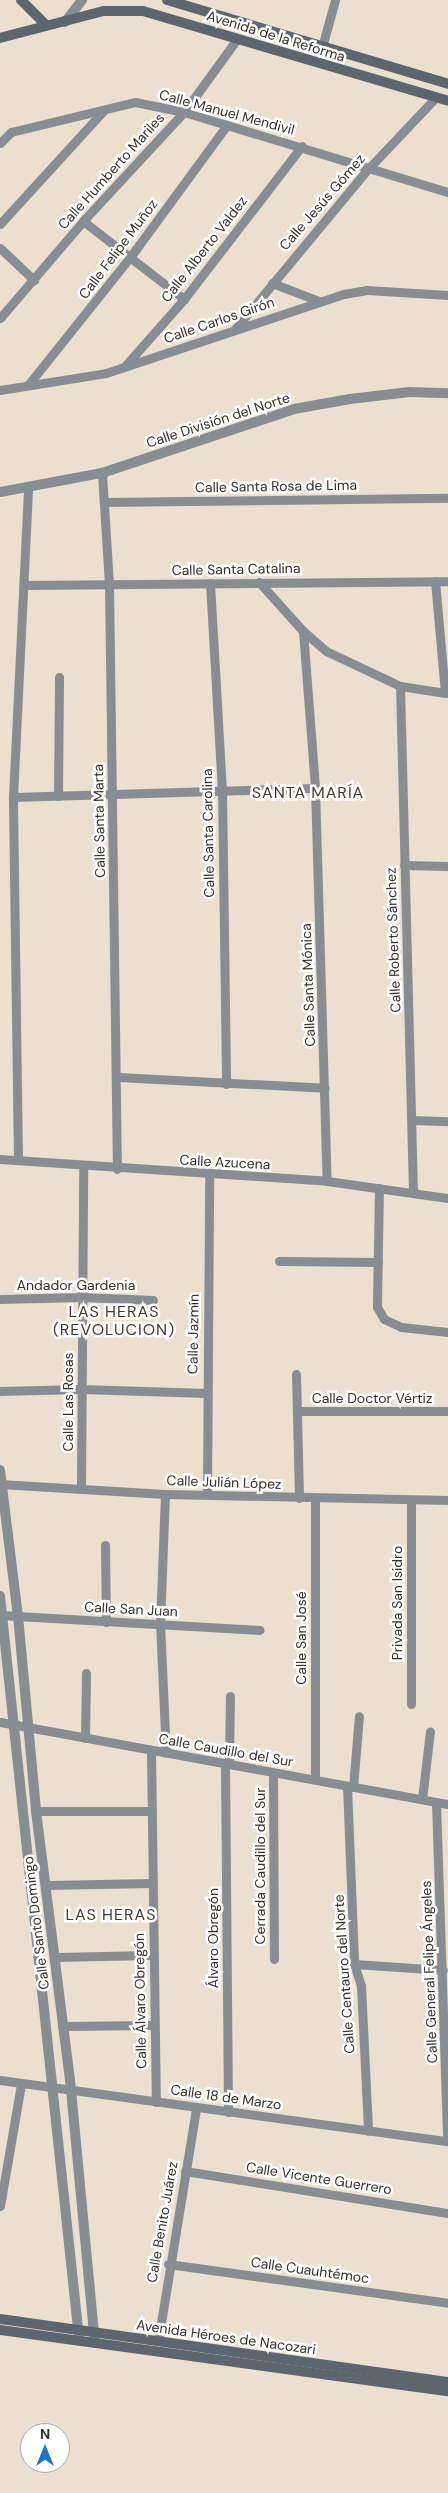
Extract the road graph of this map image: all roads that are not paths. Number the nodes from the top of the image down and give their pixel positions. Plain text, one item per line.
1 (21, 0) edge
2 (82, 0) edge
3 (167, 0) edge
4 (335, 0) edge
5 (66, 22) junction
6 (46, 25) junction
7 (0, 38) edge
8 (237, 39) junction
9 (322, 47) junction
10 (448, 84) edge
11 (436, 97) junction
12 (448, 101) edge
13 (104, 110) junction
14 (184, 112) junction
15 (226, 126) junction
16 (0, 143) edge
17 (302, 146) junction
18 (368, 169) junction
19 (448, 192) edge
20 (83, 221) junction
21 (0, 224) edge
22 (0, 248) edge
23 (131, 256) junction
24 (34, 280) junction
25 (272, 283) junction
26 (448, 295) edge
27 (184, 298) junction
28 (319, 301) junction
29 (0, 318) edge
30 (234, 330) junction
31 (124, 367) junction
32 (28, 386) junction
33 (0, 390) edge
34 (448, 393) edge
35 (102, 473) junction
36 (28, 486) junction
37 (0, 492) edge
38 (448, 498) edge
39 (104, 502) junction
40 (435, 581) junction
41 (448, 581) edge
42 (259, 582) junction
43 (210, 583) junction
44 (25, 585) junction
45 (109, 585) junction
46 (303, 632) junction
47 (59, 676) dead end
48 (400, 686) junction
49 (315, 788) junction
50 (222, 789) junction
51 (58, 796) junction
52 (112, 796) junction
53 (13, 797) junction
54 (404, 865) junction
55 (448, 866) edge
56 (118, 1077) junction
57 (226, 1084) junction
58 (325, 1088) junction
59 (412, 1120) junction
60 (448, 1121) edge
61 (0, 1159) edge
62 (18, 1160) junction
63 (83, 1166) junction
64 (117, 1169) junction
65 (209, 1175) junction
66 (327, 1181) junction
67 (379, 1188) junction
68 (414, 1193) junction
69 (448, 1198) edge
70 (279, 1261) dead end
71 (378, 1262) junction
72 (82, 1297) junction
73 (0, 1299) edge
74 (153, 1300) dead end
75 (448, 1332) edge
76 (296, 1374) dead end
77 (81, 1389) junction
78 (0, 1391) edge
79 (207, 1393) junction
80 (297, 1411) junction
81 (448, 1411) edge
82 (0, 1470) edge
83 (0, 1484) edge
84 (82, 1489) junction
85 (165, 1494) junction
86 (207, 1494) junction
87 (299, 1498) junction
88 (315, 1498) junction
89 (448, 1500) edge
90 (411, 1501) junction
91 (105, 1545) dead end
92 (0, 1596) edge
93 (1, 1615) edge
94 (18, 1616) junction
95 (106, 1622) junction
96 (160, 1623) junction
97 (260, 1630) dead end
98 (86, 1673) dead end
99 (230, 1696) dead end
100 (411, 1704) dead end
101 (359, 1716) dead end
102 (0, 1722) edge
103 (12, 1723) junction
104 (27, 1726) junction
105 (430, 1730) dead end
106 (85, 1738) junction
107 (151, 1751) junction
108 (166, 1753) junction
109 (227, 1764) junction
110 (273, 1773) junction
111 (315, 1778) junction
112 (350, 1786) junction
113 (422, 1799) junction
114 (436, 1802) junction
115 (448, 1804) edge
116 (36, 1811) junction
117 (152, 1811) junction
118 (152, 1883) junction
119 (47, 1885) junction
120 (152, 1955) junction
121 (55, 1957) junction
122 (274, 1959) dead end
123 (354, 1964) junction
124 (443, 1970) junction
125 (154, 2025) junction
126 (62, 2026) junction
127 (0, 2080) edge
128 (21, 2084) junction
129 (51, 2086) junction
130 (71, 2090) junction
131 (156, 2102) junction
132 (196, 2108) junction
133 (228, 2112) junction
134 (368, 2131) junction
135 (448, 2141) edge
136 (185, 2171) junction
137 (0, 2206) edge
138 (448, 2213) edge
139 (85, 2226) junction
140 (67, 2227) junction
141 (168, 2264) junction
142 (448, 2303) edge
143 (0, 2319) edge
144 (0, 2330) edge
145 (79, 2336) junction
146 (95, 2338) junction
147 (158, 2340) junction
148 (448, 2382) edge

1 - 6 main road
2 - 5 street
3 - 9 main road, Avenida de la Reforma
4 - 9 street
5 - 6 main road, Avenida de la Reforma
5 - 8 main road, Avenida de la Reforma
6 - 7 main road, Avenida de la Reforma
8 - 11 main road, Avenida de la Reforma
8 - 14 street, Calle Humberto Mariles
9 - 10 main road, Avenida de la Reforma
11 - 12 main road, Avenida de la Reforma
11 - 18 street, Calle Jesús Gómez
13 - 14 street, Calle Manuel Mendivil
13 - 16 street, Calle Manuel Mendivil
13 - 21 street
14 - 15 street, Calle Manuel Mendivil
14 - 20 street, Calle Humberto Mariles
15 - 17 street, Calle Manuel Mendivil
15 - 23 street, Calle Felipe Muñoz
17 - 18 street, Calle Manuel Mendivil
17 - 27 street, Calle Alberto Valdez
18 - 19 street, Calle Manuel Mendivil
18 - 25 street, Calle Jesús Gómez
20 - 23 street
20 - 24 street, Calle Humberto Mariles
22 - 24 street
23 - 27 street
23 - 32 street, Calle Felipe Muñoz
24 - 29 street, Calle Humberto Mariles
25 - 28 street
25 - 30 street, Calle Jesús Gómez
26 - 28 street, Calle Carlos Girón
27 - 31 street, Calle Alberto Valdez
28 - 30 street, Calle Carlos Girón
30 - 31 street, Calle Carlos Girón
31 - 32 street, Calle Carlos Girón
32 - 33 street, Calle Carlos Girón
34 - 35 street, Calle División del Norte
35 - 36 street, Calle División del Norte
35 - 39 street, Calle Santa Marta
36 - 37 street, Calle División del Norte
36 - 44 street
38 - 39 street, Calle Santa Rosa de Lima
39 - 45 street, Calle Santa Marta
40 - 41 street, Calle Santa Catalina
40 - 42 street, Calle Santa Catalina
40 - 48 street
42 - 43 street, Calle Santa Catalina
42 - 46 street
43 - 45 street, Calle Santa Catalina
43 - 50 street, Calle Santa Carolina
44 - 45 street, Calle Santa Catalina
44 - 53 street
45 - 52 street, Calle Santa Marta
46 - 48 street
46 - 49 street, Calle Santa Mónica
47 - 51 street
48 - 54 street, Calle Roberto Sánchez
49 - 50 street
49 - 58 street, Calle Santa Mónica
50 - 52 street
50 - 57 street, Calle Santa Carolina
51 - 52 street
51 - 53 street
52 - 56 street, Calle Santa Marta
53 - 62 street
54 - 55 street
54 - 59 street, Calle Roberto Sánchez
56 - 57 street
56 - 64 street, Calle Santa Marta
57 - 58 street
58 - 66 street, Calle Santa Mónica
59 - 60 street
59 - 68 street, Calle Roberto Sánchez
61 - 62 street, Calle Azucena
62 - 63 street, Calle Azucena
63 - 64 street, Calle Azucena
63 - 72 street, Calle Las Rosas
64 - 65 street, Calle Azucena
65 - 66 street, Calle Azucena
65 - 79 street, Calle Jazmín
66 - 67 street, Calle Azucena
67 - 68 street, Calle Azucena
67 - 71 street
68 - 69 street, Calle Azucena
70 - 71 street
71 - 75 street
72 - 73 street, Andador Gardenia
72 - 74 street, Andador Gardenia
72 - 77 street, Calle Las Rosas
76 - 80 street
77 - 78 street
77 - 79 street
77 - 84 street, Calle Las Rosas
79 - 86 street, Calle Jazmín
80 - 81 street, Calle Doctor Vértiz
80 - 87 street
82 - 83 street, Calle Santo Domingo
83 - 84 street, Calle Julián López
83 - 94 street, Calle Santo Domingo
84 - 85 street, Calle Julián López
85 - 86 street, Calle Julián López
85 - 96 street
86 - 87 street, Calle Julián López
87 - 88 street, Calle Julián López
88 - 90 street, Calle Julián López
88 - 111 street, Calle San José
89 - 90 street, Calle Julián López
90 - 100 street, Privada San Isidro
91 - 95 street
92 - 93 street, Calle Santo Domingo
93 - 94 street, Calle San Juan
93 - 103 street, Calle Santo Domingo
94 - 95 street, Calle San Juan
94 - 104 street, Calle Santo Domingo
95 - 96 street, Calle San Juan
96 - 97 street, Calle San Juan
96 - 108 street
98 - 106 street
99 - 109 street, Álvaro Obregón
101 - 112 street, Calle Centauro del Norte
102 - 103 street, Calle Caudillo del Sur
103 - 104 street, Calle Caudillo del Sur
103 - 129 street, Calle Santo Domingo
104 - 106 street, Calle Caudillo del Sur
104 - 116 street, Calle Santo Domingo
105 - 113 street
106 - 107 street, Calle Caudillo del Sur
107 - 108 street, Calle Caudillo del Sur
107 - 117 street, Calle Álvaro Obregón
108 - 109 street, Calle Caudillo del Sur
109 - 110 street, Calle Caudillo del Sur
109 - 133 street, Álvaro Obregón
110 - 111 street, Calle Caudillo del Sur
110 - 122 street, Cerrada Caudillo del Sur
111 - 112 street, Calle Caudillo del Sur
112 - 113 street, Calle Caudillo del Sur
112 - 123 street, Calle Centauro del Norte
113 - 114 street, Calle Caudillo del Sur
114 - 115 street, Calle Caudillo del Sur
114 - 124 street, Calle General Felipe Ángeles
116 - 117 street
116 - 119 street, Calle Santo Domingo
117 - 118 street, Calle Álvaro Obregón
118 - 119 street
118 - 120 street, Calle Álvaro Obregón
119 - 121 street, Calle Santo Domingo
120 - 121 street
120 - 125 street, Calle Álvaro Obregón
121 - 126 street, Calle Santo Domingo
123 - 124 street
123 - 134 street, Calle Centauro del Norte
124 - 135 street, Calle General Felipe Ángeles
125 - 126 street
125 - 131 street, Calle Álvaro Obregón
126 - 130 street, Calle Santo Domingo
127 - 128 street, Calle 18 de Marzo
128 - 129 street, Calle 18 de Marzo
128 - 137 street
129 - 130 street, Calle 18 de Marzo
129 - 140 street, Calle Santo Domingo
130 - 131 street, Calle 18 de Marzo
130 - 139 street, Calle Santo Domingo
131 - 132 street, Calle 18 de Marzo
132 - 133 street, Calle 18 de Marzo
132 - 136 street, Calle Benito Juárez
133 - 134 street, Calle 18 de Marzo
134 - 135 street, Calle 18 de Marzo
136 - 138 street, Calle Vicente Guerrero
136 - 141 street, Calle Benito Juárez
139 - 140 street
139 - 146 street, Calle Santo Domingo
140 - 145 street, Calle Santo Domingo
141 - 142 street, Calle Cuauhtémoc
141 - 147 street, Calle Benito Juárez
143 - 145 main road, Avenida Héroes de Nacozari
144 - 145 main road, Avenida Héroes de Nacozari
145 - 146 main road, Avenida Héroes de Nacozari
146 - 147 main road, Avenida Héroes de Nacozari
146 - 148 main road, Avenida Héroes de Nacozari
147 - 148 main road, Avenida Héroes de Nacozari

